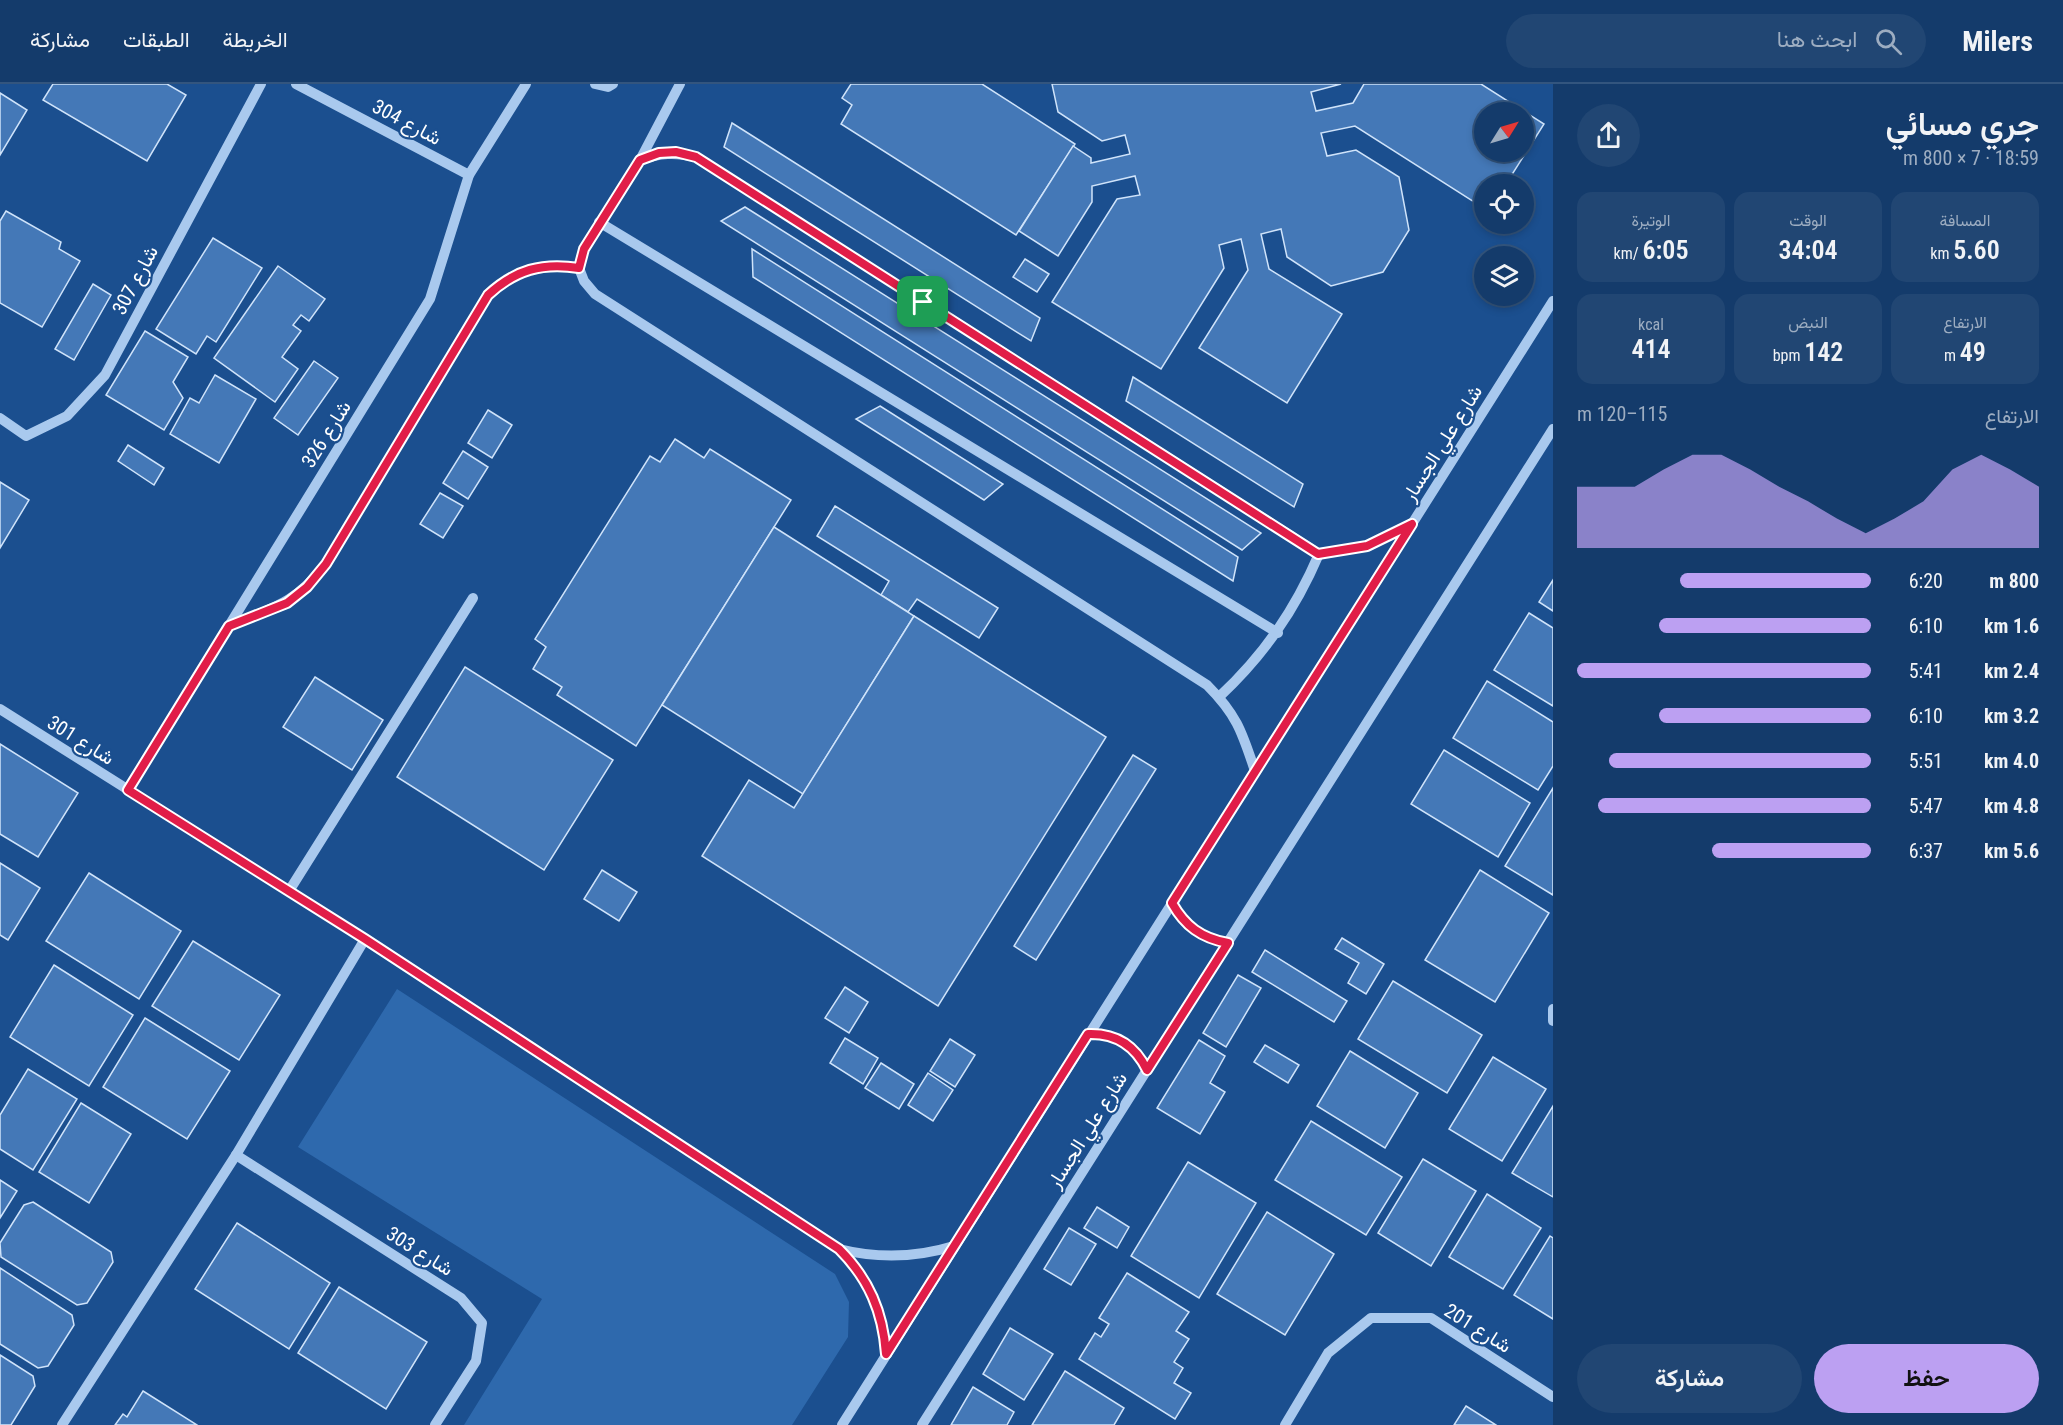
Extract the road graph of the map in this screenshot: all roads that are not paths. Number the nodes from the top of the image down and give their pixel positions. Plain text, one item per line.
1 (261, 84) edge
2 (296, 84) edge
3 (526, 84) edge
4 (595, 84) edge
5 (613, 84) edge
6 (680, 84) edge
7 (640, 160) junction
8 (469, 175) junction
9 (599, 222) junction
10 (579, 268) junction
11 (1553, 301) edge
12 (0, 417) edge
13 (1553, 429) edge
14 (1412, 524) junction
15 (1318, 554) junction
16 (472, 598) dead end
17 (229, 626) junction
18 (1278, 633) junction
19 (1220, 697) junction
20 (0, 709) edge
21 (1256, 771) junction
22 (128, 790) junction
23 (289, 891) junction
24 (1172, 903) junction
25 (365, 939) junction
26 (1228, 943) junction
27 (1553, 1009) edge
28 (1553, 1021) edge
29 (1088, 1034) junction
30 (1147, 1070) junction
31 (236, 1155) junction
32 (954, 1246) junction
33 (839, 1249) junction
34 (886, 1354) junction
35 (1553, 1397) edge
36 (62, 1425) edge
37 (435, 1425) edge
38 (842, 1425) edge
39 (922, 1425) edge
40 (1285, 1425) edge

1 - 12 street, شارع 307
2 - 8 street, شارع 304
3 - 8 street, شارع 326
4 - 5 street
6 - 7 street
7 - 9 street
7 - 15 street
8 - 17 street, شارع 326
9 - 10 street
9 - 18 street
10 - 17 street
10 - 19 street
11 - 14 street, شارع علي الجسار
13 - 26 street, شارع علي الجسار
14 - 15 street
14 - 21 street, شارع علي الجسار
15 - 18 street
16 - 23 street
17 - 22 street, شارع 326
18 - 19 street
19 - 21 street
20 - 22 street, شارع 301
21 - 24 street, شارع علي الجسار
22 - 23 street, شارع 301
23 - 25 street, شارع 301
24 - 26 street
24 - 29 street, شارع علي الجسار
25 - 31 street
25 - 33 street, شارع 301
26 - 30 street, شارع علي الجسار
27 - 28 street
29 - 30 street
29 - 32 street, شارع علي الجسار
30 - 39 street, شارع علي الجسار
31 - 36 street
31 - 37 street, شارع 303
32 - 33 street, شارع 301
32 - 34 street, شارع علي الجسار
33 - 34 street, شارع 301
34 - 38 street, شارع علي الجسار
35 - 40 street, شارع 201

